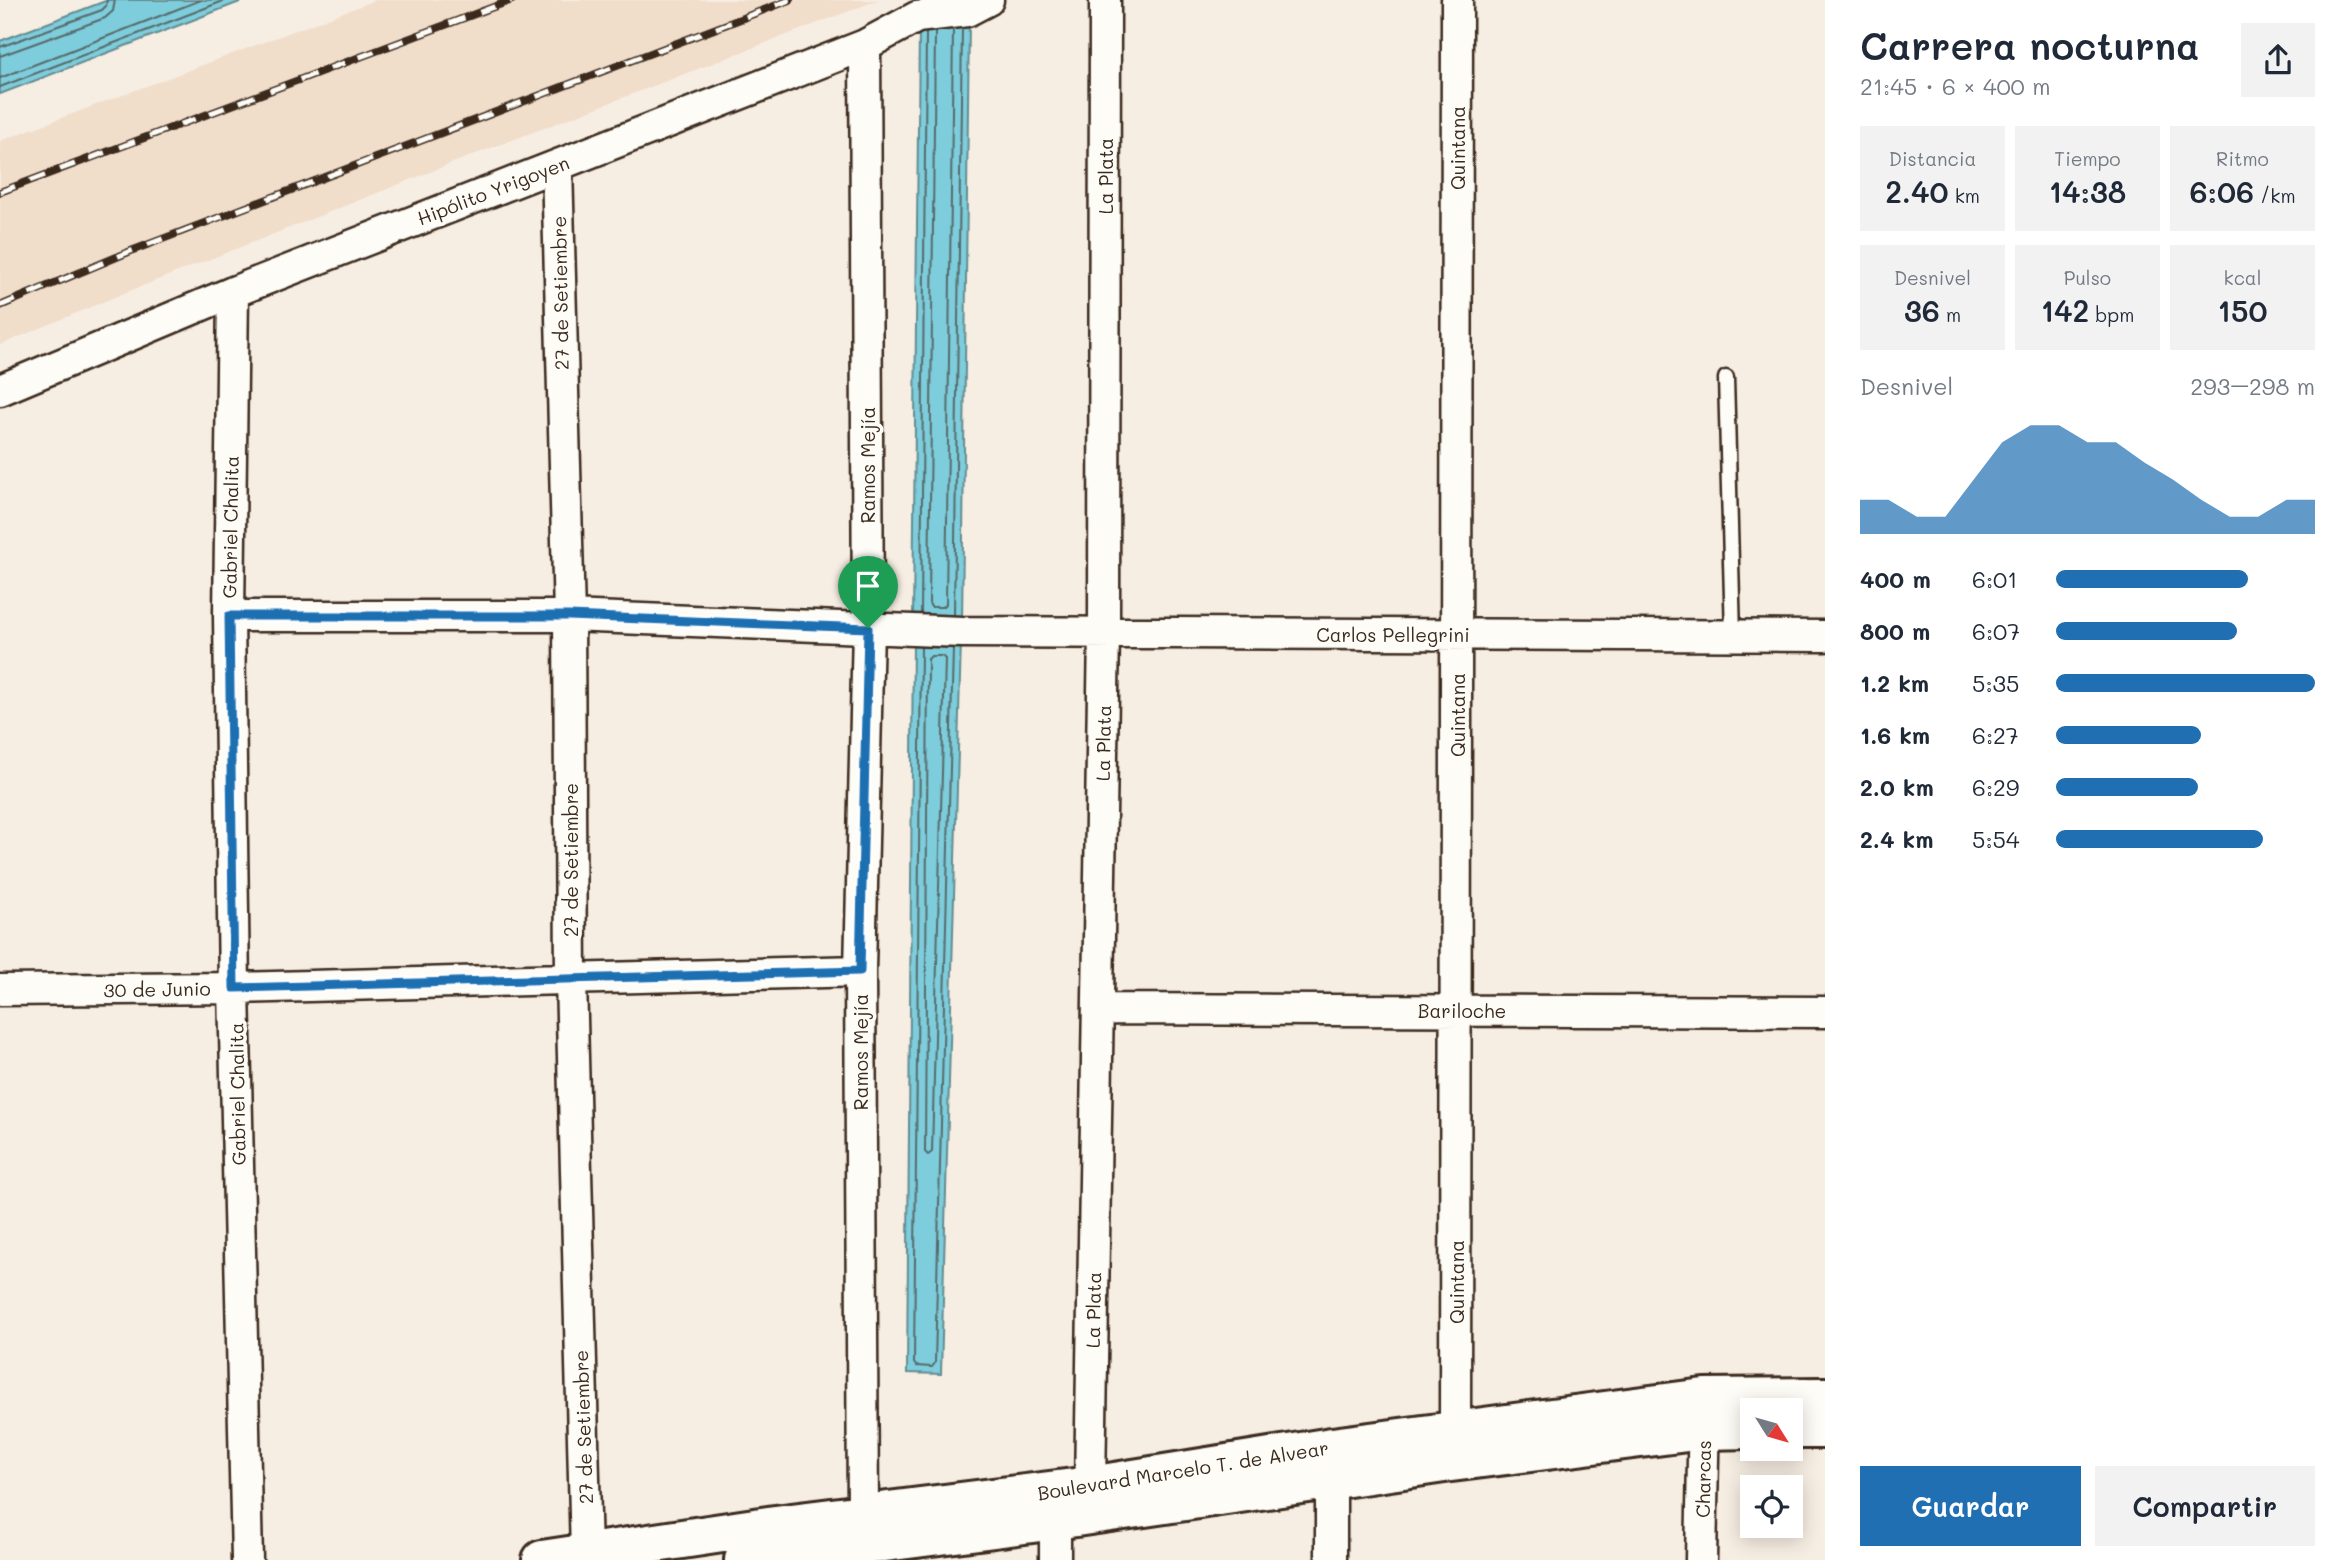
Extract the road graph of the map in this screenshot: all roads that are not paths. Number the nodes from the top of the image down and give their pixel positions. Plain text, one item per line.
1 (1105, 0) edge
2 (1457, 0) edge
3 (978, 6) edge
4 (865, 45) junction
5 (557, 166) junction
6 (233, 292) junction
7 (1726, 378) dead end
8 (0, 390) edge
9 (229, 616) junction
10 (569, 616) junction
11 (868, 628) junction
12 (1104, 632) junction
13 (1457, 634) junction
14 (1733, 635) junction
15 (1825, 636) edge
16 (860, 971) junction
17 (571, 980) junction
18 (234, 988) junction
19 (0, 990) edge
20 (1099, 1009) junction
21 (1456, 1010) junction
22 (1825, 1012) edge
23 (1825, 1397) edge
24 (1704, 1414) junction
25 (1740, 1425) edge
26 (1803, 1429) edge
27 (1825, 1429) edge
28 (1455, 1430) junction
29 (1331, 1463) junction
30 (1067, 1499) junction
31 (863, 1514) junction
32 (768, 1550) edge
33 (586, 1554) junction
34 (247, 1560) edge
35 (542, 1560) edge
36 (1055, 1560) edge
37 (1331, 1560) edge
38 (1701, 1560) edge

1 - 12 street, La Plata
2 - 13 street, Quintana
3 - 4 street, Hipólito Yrigoyen
4 - 5 street, Hipólito Yrigoyen
4 - 11 street, Ramos Mejía
5 - 6 street, Hipólito Yrigoyen
5 - 10 street, 27 de Setiembre
6 - 8 street, Hipólito Yrigoyen
6 - 9 street, Gabriel Chalita
7 - 14 lane
9 - 10 street
9 - 18 street, Gabriel Chalita
10 - 11 street
10 - 17 street, 27 de Setiembre
11 - 12 street, Carlos Pellegrini
11 - 16 street, Ramos Mejía
12 - 13 street, Carlos Pellegrini
12 - 20 street, La Plata
13 - 14 street, Carlos Pellegrini
13 - 21 street, Quintana
14 - 15 street, Carlos Pellegrini
16 - 17 street, 30 de Junio
16 - 31 street, Ramos Mejía
17 - 18 street, 30 de Junio
17 - 33 street, 27 de Setiembre
18 - 19 street, 30 de Junio
18 - 34 street, Gabriel Chalita
20 - 21 street, Bariloche
20 - 30 street, La Plata
21 - 22 street, Bariloche
21 - 28 street, Quintana
23 - 24 main road, Boulevard Marcelo T. de Alvear
24 - 25 main road, Boulevard Marcelo T. de Alvear
24 - 28 main road, Boulevard Marcelo T. de Alvear
24 - 29 main road, Boulevard Marcelo T. de Alvear
24 - 38 street, Charcas
26 - 27 main road
28 - 29 main road, Boulevard Marcelo T. de Alvear
29 - 30 main road, Boulevard Marcelo T. de Alvear
29 - 37 street
30 - 31 main road, Boulevard Marcelo T. de Alvear
30 - 32 main road, Boulevard Marcelo T. de Alvear
30 - 36 street, La Plata
31 - 32 main road, Boulevard Marcelo T. de Alvear
32 - 33 main road, Boulevard Marcelo T. de Alvear
33 - 35 main road, Boulevard Marcelo T. de Alvear

